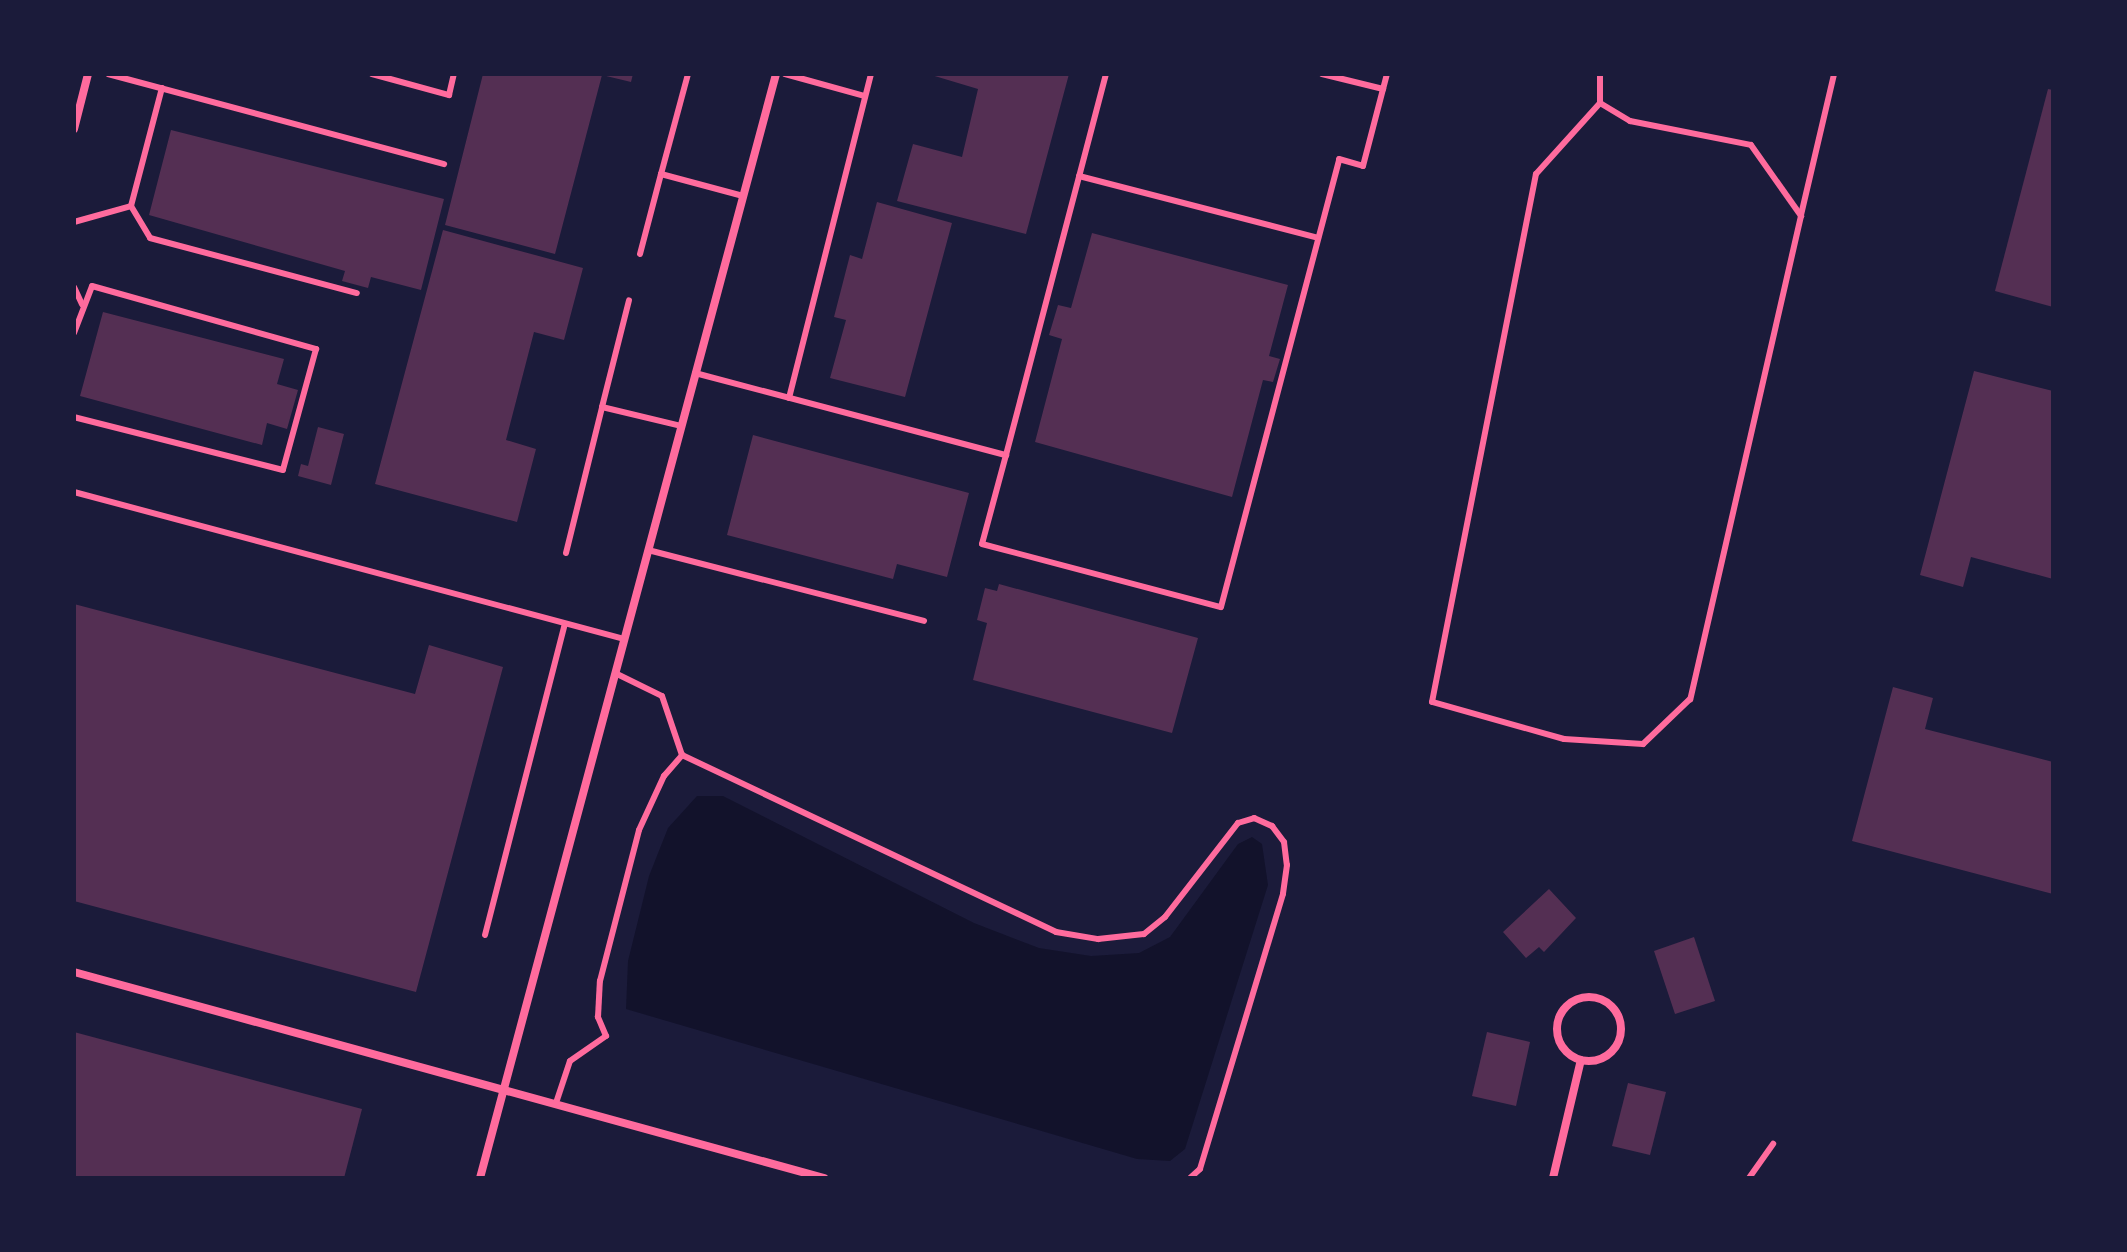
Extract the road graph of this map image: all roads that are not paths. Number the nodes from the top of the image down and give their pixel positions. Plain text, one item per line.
1 (88, 74) edge
2 (108, 74) edge
3 (372, 74) edge
4 (454, 74) edge
5 (688, 74) edge
6 (776, 74) edge
7 (785, 74) edge
8 (871, 74) edge
9 (1106, 74) edge
10 (1322, 74) edge
11 (1387, 74) edge
12 (1600, 74) edge
13 (1834, 74) edge
14 (74, 85) edge
15 (84, 88) junction
16 (162, 88) junction
17 (1383, 89) junction
18 (865, 96) junction
19 (1600, 103) junction
20 (74, 129) edge
21 (444, 164) dead end
22 (661, 174) junction
23 (1079, 176) junction
24 (743, 196) junction
25 (131, 206) junction
26 (1801, 216) junction
27 (74, 222) edge
28 (1318, 238) junction
29 (640, 254) dead end
30 (74, 287) edge
31 (357, 293) dead end
32 (629, 300) dead end
33 (82, 304) junction
34 (74, 333) edge
35 (695, 373) junction
36 (789, 398) junction
37 (602, 407) junction
38 (74, 417) edge
39 (681, 426) junction
40 (1006, 455) junction
41 (74, 492) edge
42 (648, 550) junction
43 (566, 553) dead end
44 (924, 621) dead end
45 (565, 624) junction
46 (624, 639) junction
47 (615, 673) junction
48 (682, 755) junction
49 (485, 935) dead end
50 (74, 972) edge
51 (1581, 1060) junction
52 (503, 1088) junction
53 (556, 1103) junction
54 (1773, 1144) dead end
55 (480, 1178) edge
56 (824, 1178) edge
57 (1190, 1178) edge
58 (1553, 1178) edge
59 (1749, 1178) edge

1 - 15 street
2 - 16 lane
3 - 4 lane
5 - 22 lane
6 - 24 street
7 - 18 lane
8 - 18 lane
9 - 23 lane
10 - 17 lane
11 - 17 lane
12 - 19 lane
13 - 26 lane
14 - 15 lane
15 - 20 street
16 - 21 lane
16 - 25 lane
17 - 28 lane
18 - 36 lane
19 - 26 lane
19 - 26 lane
22 - 24 lane
22 - 29 lane
23 - 28 lane
23 - 40 lane
24 - 35 street
25 - 27 lane
25 - 31 lane
28 - 40 lane
30 - 33 lane
32 - 37 lane
33 - 34 lane
33 - 38 lane
35 - 36 lane
35 - 39 street
36 - 40 lane
37 - 39 lane
37 - 43 lane
39 - 42 street
41 - 45 lane
42 - 44 lane
42 - 46 street
45 - 46 lane
45 - 49 lane
46 - 47 street
47 - 48 lane
47 - 52 street
48 - 53 lane
48 - 57 lane
50 - 52 street
51 - 51 street
51 - 58 street
52 - 53 street
52 - 55 street
53 - 56 street
54 - 59 lane

